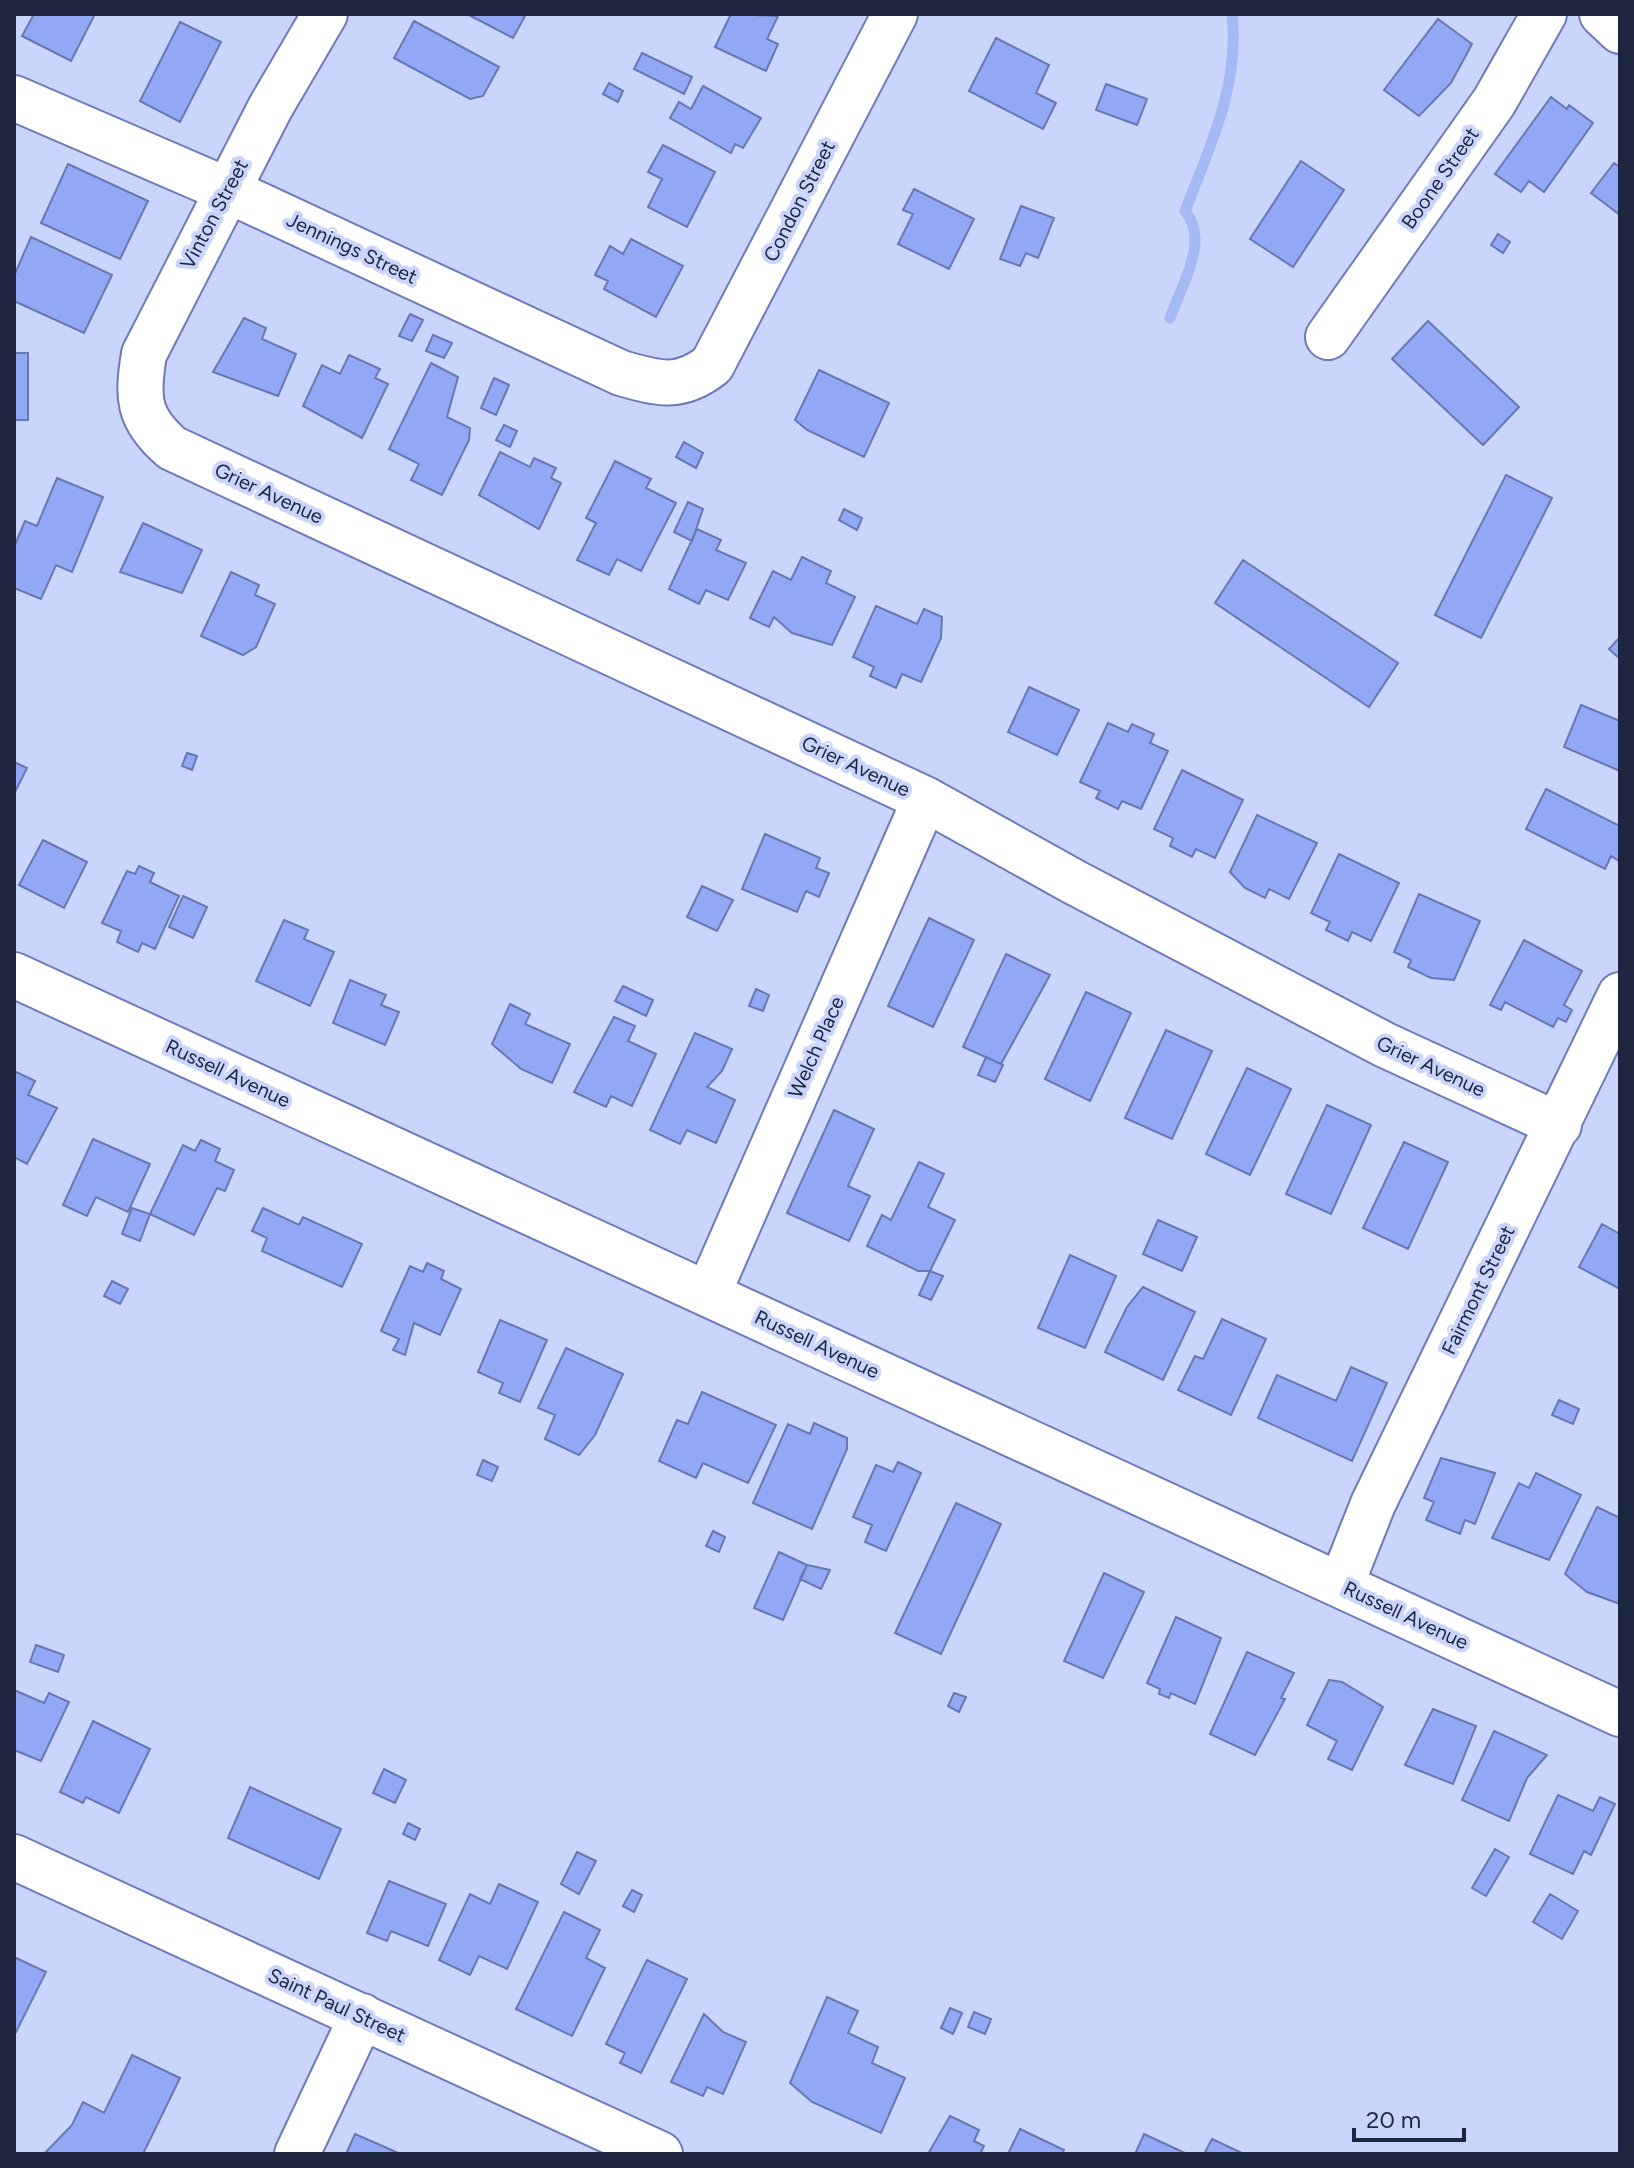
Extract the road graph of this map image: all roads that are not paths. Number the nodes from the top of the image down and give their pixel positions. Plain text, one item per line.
1 (325, 14) edge
2 (895, 14) edge
3 (1544, 14) edge
4 (1602, 14) edge
5 (1620, 31) edge
6 (14, 98) edge
7 (227, 190) junction
8 (1328, 337) dead end
9 (693, 380) joint
10 (149, 424) joint
11 (925, 799) junction
12 (14, 975) edge
13 (1620, 995) edge
14 (1559, 1125) junction
15 (708, 1294) junction
16 (1341, 1585) junction
17 (1620, 1714) edge
18 (14, 1857) edge
19 (362, 2016) junction
20 (297, 2154) edge
21 (660, 2154) edge

1 - 7 street, Vinton Street
2 - 9 street, Condon Street
3 - 8 street, Boone Street
4 - 5 street
6 - 7 street, Jennings Street
7 - 9 street, Jennings Street
7 - 10 street, Vinton Street
10 - 11 street, Grier Avenue
11 - 14 street, Grier Avenue
11 - 15 street, Welch Place
12 - 15 street, Russell Avenue
13 - 14 street, Fairmont Street
14 - 16 street, Fairmont Street
15 - 16 street, Russell Avenue
16 - 17 street, Russell Avenue
18 - 19 street, Saint Paul Street
19 - 20 street
19 - 21 street, Saint Paul Street

